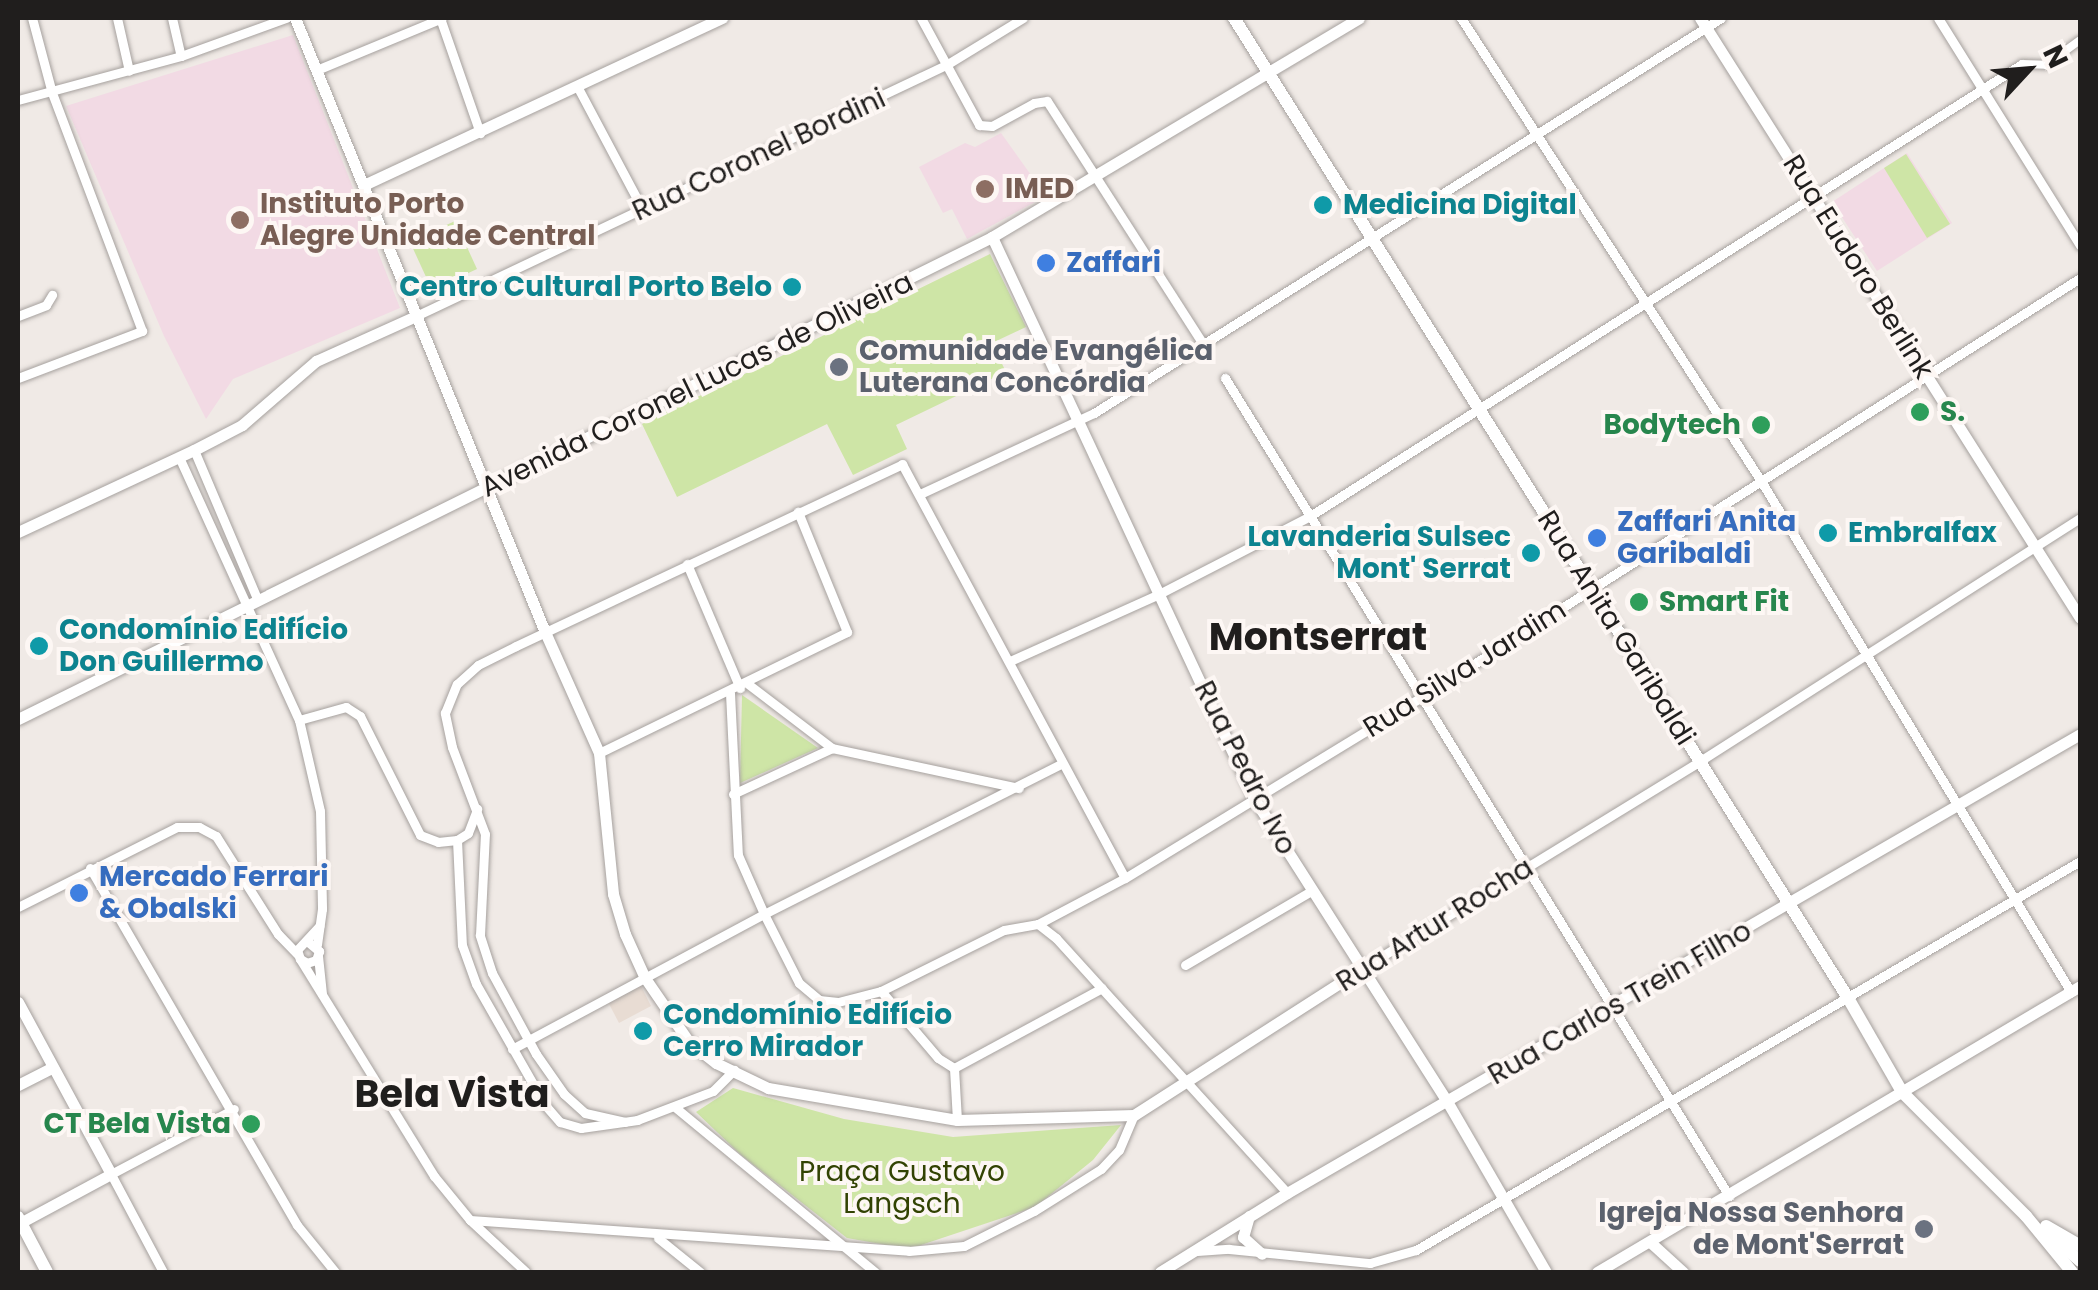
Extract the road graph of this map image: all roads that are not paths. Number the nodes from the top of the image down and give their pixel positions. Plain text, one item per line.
1 (32, 18) edge
2 (116, 18) edge
3 (172, 18) edge
4 (441, 18) edge
5 (722, 18) edge
6 (921, 18) edge
7 (1023, 18) edge
8 (1234, 18) edge
9 (1359, 18) edge
10 (1460, 18) edge
11 (1721, 18) edge
12 (1938, 18) edge
13 (291, 19) edge
14 (1703, 22) edge
15 (2080, 40) edge
16 (181, 56) junction
17 (2022, 64) joint
18 (946, 66) junction
19 (319, 68) junction
20 (130, 71) junction
21 (1269, 74) junction
22 (577, 86) junction
23 (1983, 89) junction
24 (52, 93) junction
25 (18, 100) edge
26 (480, 132) junction
27 (1538, 134) junction
28 (1098, 174) junction
29 (366, 184) junction
30 (1813, 196) junction
31 (643, 210) junction
32 (992, 237) junction
33 (1373, 240) junction
34 (2080, 245) edge
35 (2080, 278) edge
36 (52, 295) dead end
37 (1647, 302) junction
38 (18, 316) edge
39 (418, 316) junction
40 (1205, 347) junction
41 (1926, 376) junction
42 (18, 378) edge
43 (1224, 378) dead end
44 (1479, 409) junction
45 (1078, 421) junction
46 (194, 450) junction
47 (179, 458) junction
48 (206, 477) junction
49 (1762, 481) junction
50 (192, 484) junction
51 (488, 488) junction
52 (920, 494) junction
53 (798, 512) junction
54 (1310, 516) junction
55 (2080, 518) edge
56 (18, 532) edge
57 (2035, 547) junction
58 (686, 564) junction
59 (1592, 589) junction
60 (1159, 594) junction
61 (252, 608) junction
62 (2080, 618) edge
63 (545, 632) junction
64 (1868, 654) junction
65 (1010, 660) junction
66 (739, 688) junction
67 (1422, 697) junction
68 (18, 718) edge
69 (298, 720) junction
70 (2080, 734) edge
71 (832, 748) junction
72 (600, 753) junction
73 (1700, 762) junction
74 (1060, 764) junction
75 (1019, 788) junction
76 (733, 794) junction
77 (1255, 800) junction
78 (1958, 803) junction
79 (478, 806) junction
80 (457, 840) junction
81 (2080, 861) edge
82 (90, 868) junction
83 (1527, 868) junction
84 (1125, 878) junction
85 (1311, 891) junction
86 (2017, 898) junction
87 (1790, 906) junction
88 (18, 907) edge
89 (764, 914) junction
90 (1038, 924) junction
91 (278, 934) junction
92 (311, 946) junction
93 (298, 957) junction
94 (1185, 965) dead end
95 (1362, 970) junction
96 (645, 978) junction
97 (1102, 988) junction
98 (2076, 989) edge
99 (881, 991) junction
100 (322, 997) junction
101 (1848, 998) junction
102 (18, 1002) edge
103 (1614, 1008) junction
104 (530, 1040) junction
105 (512, 1049) junction
106 (52, 1068) junction
107 (954, 1068) junction
108 (734, 1070) junction
109 (1187, 1082) junction
110 (18, 1085) edge
111 (1902, 1092) junction
112 (1672, 1101) junction
113 (1448, 1103) junction
114 (676, 1108) junction
115 (234, 1109) junction
116 (1134, 1115) junction
117 (957, 1120) junction
118 (625, 1122) junction
119 (111, 1174) junction
120 (1287, 1193) junction
121 (1730, 1196) junction
122 (1503, 1200) junction
123 (1249, 1216) junction
124 (2026, 1216) junction
125 (470, 1220) junction
126 (18, 1221) edge
127 (656, 1236) junction
128 (1650, 1242) junction
129 (842, 1246) junction
130 (2080, 1246) edge
131 (1194, 1251) junction
132 (1262, 1254) junction
133 (2080, 1262) edge
134 (47, 1272) edge
135 (164, 1272) edge
136 (335, 1272) edge
137 (526, 1272) edge
138 (700, 1272) edge
139 (876, 1272) edge
140 (1160, 1272) edge
141 (1546, 1272) edge
142 (1596, 1272) edge
143 (1684, 1272) edge
144 (2072, 1272) edge

1 - 24 street
2 - 20 street
3 - 16 street
4 - 19 street
4 - 26 street
5 - 22 street
6 - 18 street
7 - 18 street, Rua Coronel Bordini
8 - 21 main road, Rua Anita Garibaldi
9 - 21 street, Avenida Coronel Lucas de Oliveira
10 - 27 street
11 - 14 street
12 - 23 street
13 - 16 street
13 - 19 street
14 - 27 street
14 - 30 street, Rua Eudoro Berlink
15 - 17 street
16 - 20 street
17 - 23 street
18 - 28 street
18 - 31 street, Rua Coronel Bordini
19 - 29 street
20 - 24 street
21 - 28 street, Avenida Coronel Lucas de Oliveira
21 - 33 main road, Rua Anita Garibaldi
22 - 26 street
22 - 31 street
23 - 30 street
23 - 34 street
24 - 25 street
24 - 42 street
26 - 29 street
27 - 33 street
27 - 37 street
28 - 32 street, Avenida Coronel Lucas de Oliveira
28 - 40 street
29 - 39 street
30 - 37 street
30 - 41 street, Rua Eudoro Berlink
31 - 39 street, Rua Coronel Bordini
32 - 45 street, Rua Pedro Ivo
32 - 51 street, Avenida Coronel Lucas de Oliveira
33 - 40 street
33 - 44 main road, Rua Anita Garibaldi
35 - 41 street, Rua Silva Jardim
36 - 38 street
37 - 44 street
37 - 49 street
39 - 46 street, Rua Coronel Bordini
39 - 51 street
40 - 45 street
41 - 49 street, Rua Silva Jardim
41 - 57 street, Rua Eudoro Berlink
43 - 54 street
44 - 54 street
44 - 59 main road, Rua Anita Garibaldi
45 - 52 street
45 - 60 street, Rua Pedro Ivo
46 - 47 street, Rua Coronel Bordini
46 - 48 street
47 - 50 street
47 - 56 street, Rua Coronel Bordini
48 - 50 street
48 - 61 street
49 - 59 street, Rua Silva Jardim
49 - 64 street
50 - 61 street
51 - 61 street, Avenida Coronel Lucas de Oliveira
51 - 63 street
52 - 53 street
52 - 65 street
53 - 58 street
53 - 66 street
54 - 60 street
54 - 67 street
55 - 57 street, Rua Artur Rocha
57 - 62 street, Rua Eudoro Berlink
57 - 64 street, Rua Artur Rocha
58 - 63 street
58 - 66 street
59 - 67 street, Rua Silva Jardim
59 - 73 main road, Rua Anita Garibaldi
60 - 65 street
60 - 77 street, Rua Pedro Ivo
61 - 68 street, Avenida Coronel Lucas de Oliveira
61 - 69 street
63 - 72 street
63 - 79 street
64 - 73 street, Rua Artur Rocha
64 - 78 street
65 - 74 street
66 - 71 street
66 - 72 street
66 - 76 street
67 - 77 street, Rua Silva Jardim
67 - 83 street
69 - 80 street
69 - 92 street
70 - 78 street, Rua Carlos Trein Filho
71 - 75 street
71 - 76 street
72 - 96 street
73 - 83 street, Rua Artur Rocha
73 - 87 main road, Rua Anita Garibaldi
74 - 75 street
74 - 84 street
75 - 89 street
76 - 89 street
77 - 84 street, Rua Silva Jardim
77 - 85 street, Rua Pedro Ivo
78 - 86 street
78 - 87 street, Rua Carlos Trein Filho
79 - 80 street
79 - 104 street
80 - 105 street
81 - 86 street
82 - 88 street
82 - 91 street
82 - 115 street
83 - 95 street, Rua Artur Rocha
83 - 103 street
84 - 90 street, Rua Silva Jardim
85 - 94 street
85 - 95 street, Rua Pedro Ivo
86 - 98 street
86 - 101 street
87 - 101 main road, Rua Anita Garibaldi
87 - 103 street, Rua Carlos Trein Filho
89 - 96 street
89 - 99 street, Rua Silva Jardim
90 - 97 street
90 - 99 street, Rua Silva Jardim
91 - 92 street
91 - 93 street
92 - 93 street
92 - 93 street
92 - 100 street
93 - 100 street
95 - 109 street, Rua Artur Rocha
95 - 113 street, Rua Pedro Ivo
96 - 104 street
96 - 108 street
97 - 107 street
97 - 109 street
98 - 111 street
99 - 107 street
100 - 125 street
101 - 111 main road, Rua Anita Garibaldi
101 - 112 street
102 - 106 street
103 - 112 street
103 - 113 street, Rua Carlos Trein Filho
104 - 105 street
104 - 118 street
105 - 118 street
106 - 110 street
106 - 119 street
107 - 117 street
108 - 114 street
108 - 117 street
109 - 116 street, Rua Artur Rocha
109 - 120 street
111 - 121 street
111 - 124 main road, Rua Anita Garibaldi
112 - 121 street
112 - 122 street
113 - 120 street, Rua Carlos Trein Filho
113 - 122 street, Rua Pedro Ivo
114 - 118 street
114 - 129 street
115 - 119 street
115 - 136 street
116 - 117 street
116 - 129 street
119 - 126 street
119 - 135 street
120 - 123 street, Rua Carlos Trein Filho
121 - 128 street
122 - 132 street
122 - 141 street, Rua Pedro Ivo
123 - 131 street, Rua Carlos Trein Filho
123 - 132 street
124 - 130 main road, Rua Anita Garibaldi
124 - 133 main road
124 - 144 main road, Rua Anita Garibaldi
125 - 127 street
125 - 137 street
126 - 134 main road
127 - 129 street
127 - 138 street
128 - 142 street
128 - 143 street
129 - 139 street
131 - 132 street
131 - 140 street, Rua Carlos Trein Filho

